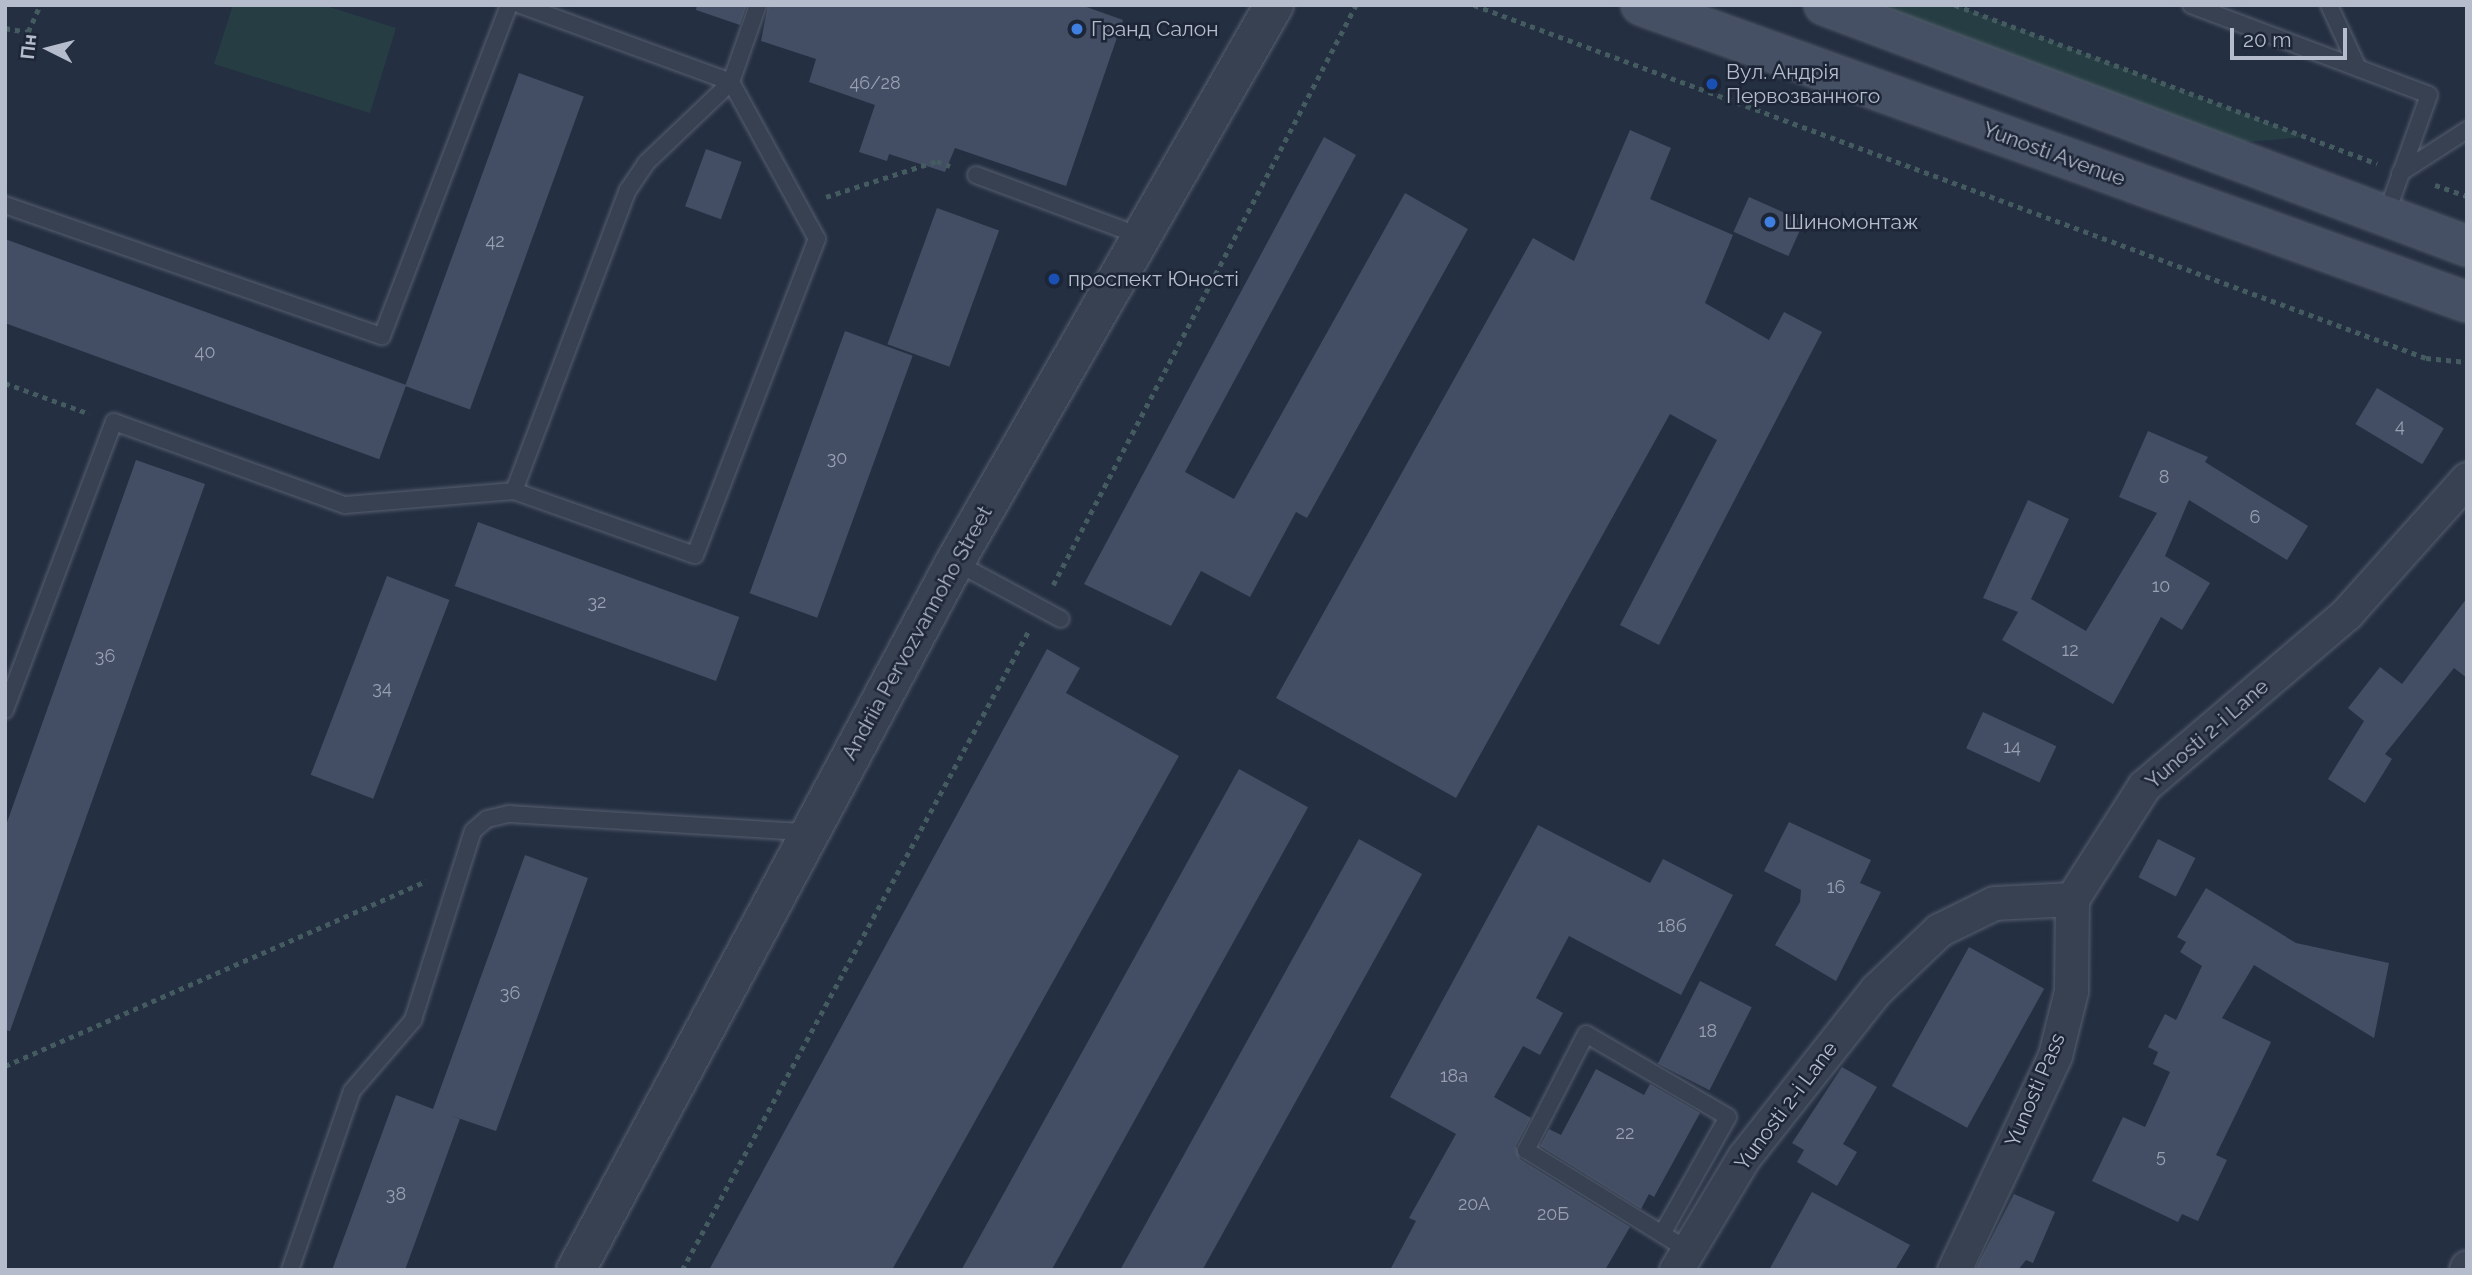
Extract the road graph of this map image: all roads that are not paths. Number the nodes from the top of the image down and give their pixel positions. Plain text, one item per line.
1 (509, 5) edge
2 (521, 5) edge
3 (758, 5) edge
4 (1274, 5) edge
5 (1641, 5) edge
6 (1824, 5) edge
7 (2191, 5) edge
8 (2329, 5) edge
9 (2358, 68) junction
10 (732, 82) junction
11 (2467, 130) edge
12 (2400, 173) junction
13 (976, 175) road end
14 (5, 205) edge
15 (2386, 215) junction
16 (1140, 236) junction
17 (2467, 246) edge
18 (2467, 302) edge
19 (2467, 479) edge
20 (514, 491) junction
21 (955, 562) junction
22 (1061, 619) dead end
23 (11, 679) edge
24 (5, 710) edge
25 (806, 832) junction
26 (2073, 899) junction
27 (1675, 1251) edge
28 (289, 1270) edge
29 (576, 1270) edge
30 (1954, 1270) edge

1 - 14 lane
2 - 10 lane
3 - 10 lane
4 - 16 street, Andriia Pervozvannoho Street
5 - 18 main road, Yunosti Avenue
6 - 15 main road
7 - 9 lane
8 - 9 lane
9 - 12 lane
10 - 20 lane
10 - 20 lane
11 - 12 lane
12 - 15 lane
13 - 16 lane
15 - 17 main road
16 - 21 street, Andriia Pervozvannoho Street
19 - 26 street, Yunosti 2-i Lane
20 - 23 lane
21 - 22 lane
21 - 25 street, Andriia Pervozvannoho Street
23 - 24 lane
25 - 28 lane
25 - 29 street, Andriia Pervozvannoho Street
26 - 27 street, Yunosti 2-i Lane
26 - 30 street, Yunosti Pass
27 - 27 lane

